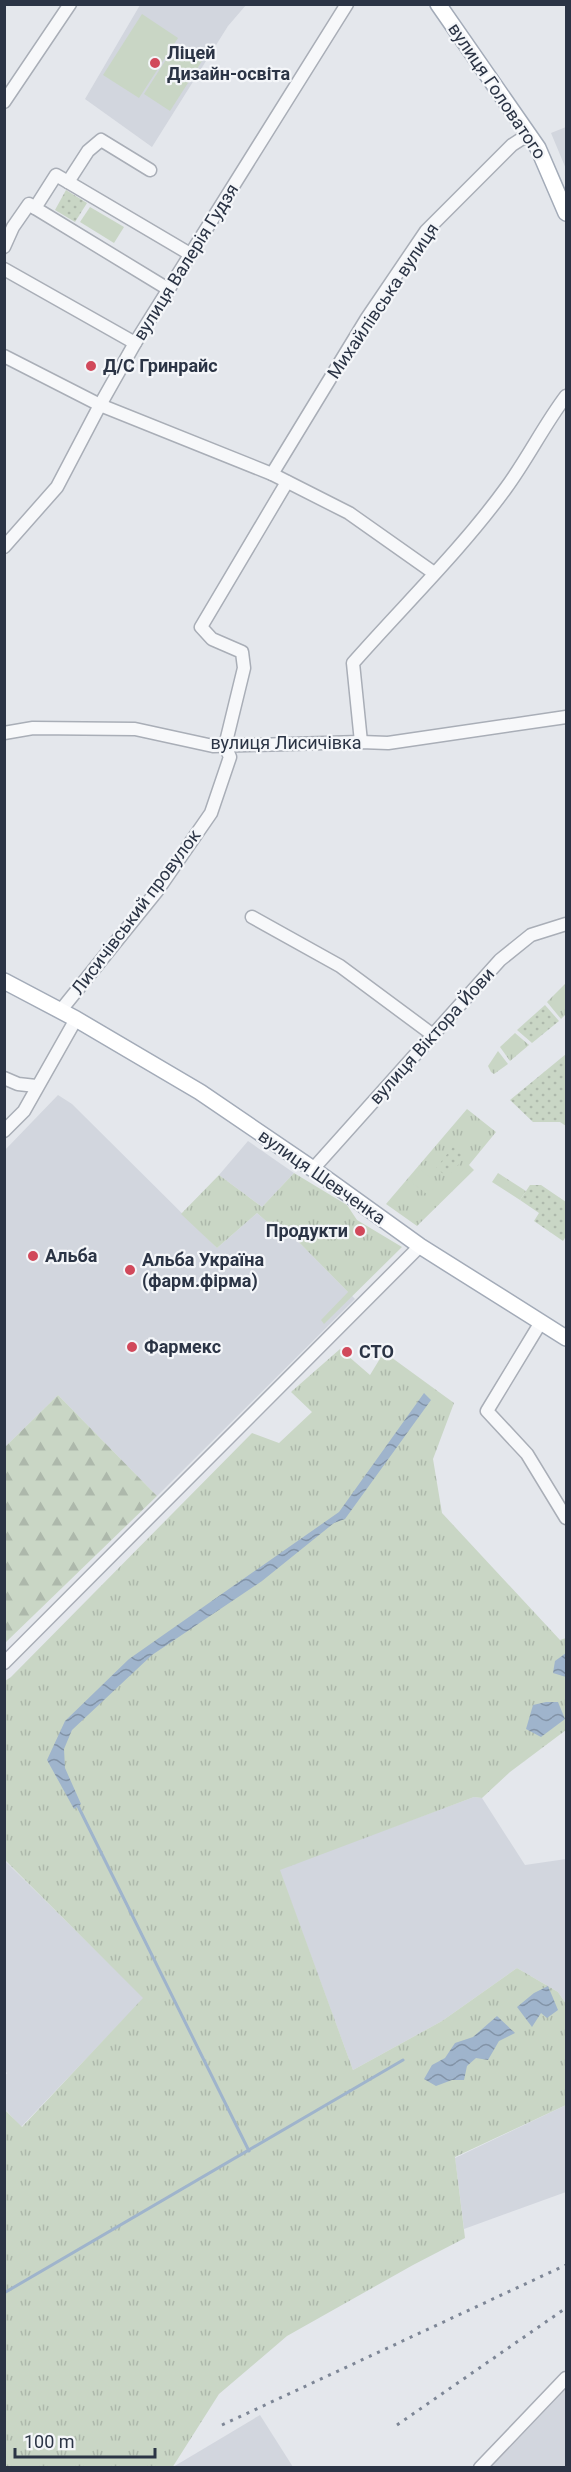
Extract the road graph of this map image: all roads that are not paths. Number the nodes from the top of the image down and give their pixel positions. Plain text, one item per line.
1 (70, 4) edge
2 (347, 4) edge
3 (438, 4) edge
4 (4, 102) edge
5 (529, 134) junction
6 (150, 170) dead end
7 (68, 182) junction
8 (35, 208) junction
9 (567, 213) edge
10 (4, 247) edge
11 (190, 254) junction
12 (4, 269) edge
13 (168, 289) junction
14 (135, 343) junction
15 (4, 356) edge
16 (567, 396) edge
17 (100, 405) junction
18 (272, 474) junction
19 (287, 482) junction
20 (4, 547) edge
21 (434, 573) junction
22 (567, 717) edge
23 (4, 733) edge
24 (361, 742) junction
25 (225, 746) junction
26 (252, 917) dead end
27 (567, 924) edge
28 (4, 981) edge
29 (61, 1010) junction
30 (76, 1019) junction
31 (433, 1035) junction
32 (4, 1078) edge
33 (36, 1086) junction
34 (4, 1131) edge
35 (313, 1169) junction
36 (420, 1246) junction
37 (541, 1322) junction
38 (567, 1338) edge
39 (567, 1518) edge
40 (4, 1663) edge
41 (567, 2378) edge
42 (480, 2468) edge

1 - 4 street
2 - 11 street, вулиця Валерія Гудзя
3 - 5 main road, вулиця Головатого
5 - 9 main road, вулиця Головатого
5 - 18 street, Михайлівська вулиця
6 - 7 street
7 - 8 street
7 - 11 street
8 - 10 street
8 - 13 street
11 - 13 street, вулиця Валерія Гудзя
12 - 14 street
13 - 14 street, вулиця Валерія Гудзя
14 - 17 street, вулиця Валерія Гудзя
15 - 17 street
16 - 21 street
17 - 18 street
17 - 20 street, вулиця Валерія Гудзя
18 - 19 street
19 - 21 street
19 - 25 street
21 - 24 street
22 - 24 street, вулиця Лисичівка
23 - 25 street, вулиця Лисичівка
24 - 25 street, вулиця Лисичівка
25 - 29 street, Лисичівський провулок
26 - 31 street
27 - 31 street, вулиця Віктора Йови
28 - 29 main road, вулиця Шевченка
29 - 30 main road, вулиця Шевченка
30 - 33 street
30 - 35 main road, вулиця Шевченка
31 - 35 street, вулиця Віктора Йови
32 - 33 street
33 - 34 street
35 - 36 main road, вулиця Шевченка
36 - 37 main road, вулиця Шевченка
36 - 40 street
37 - 38 main road, вулиця Шевченка
37 - 39 street
41 - 42 street

